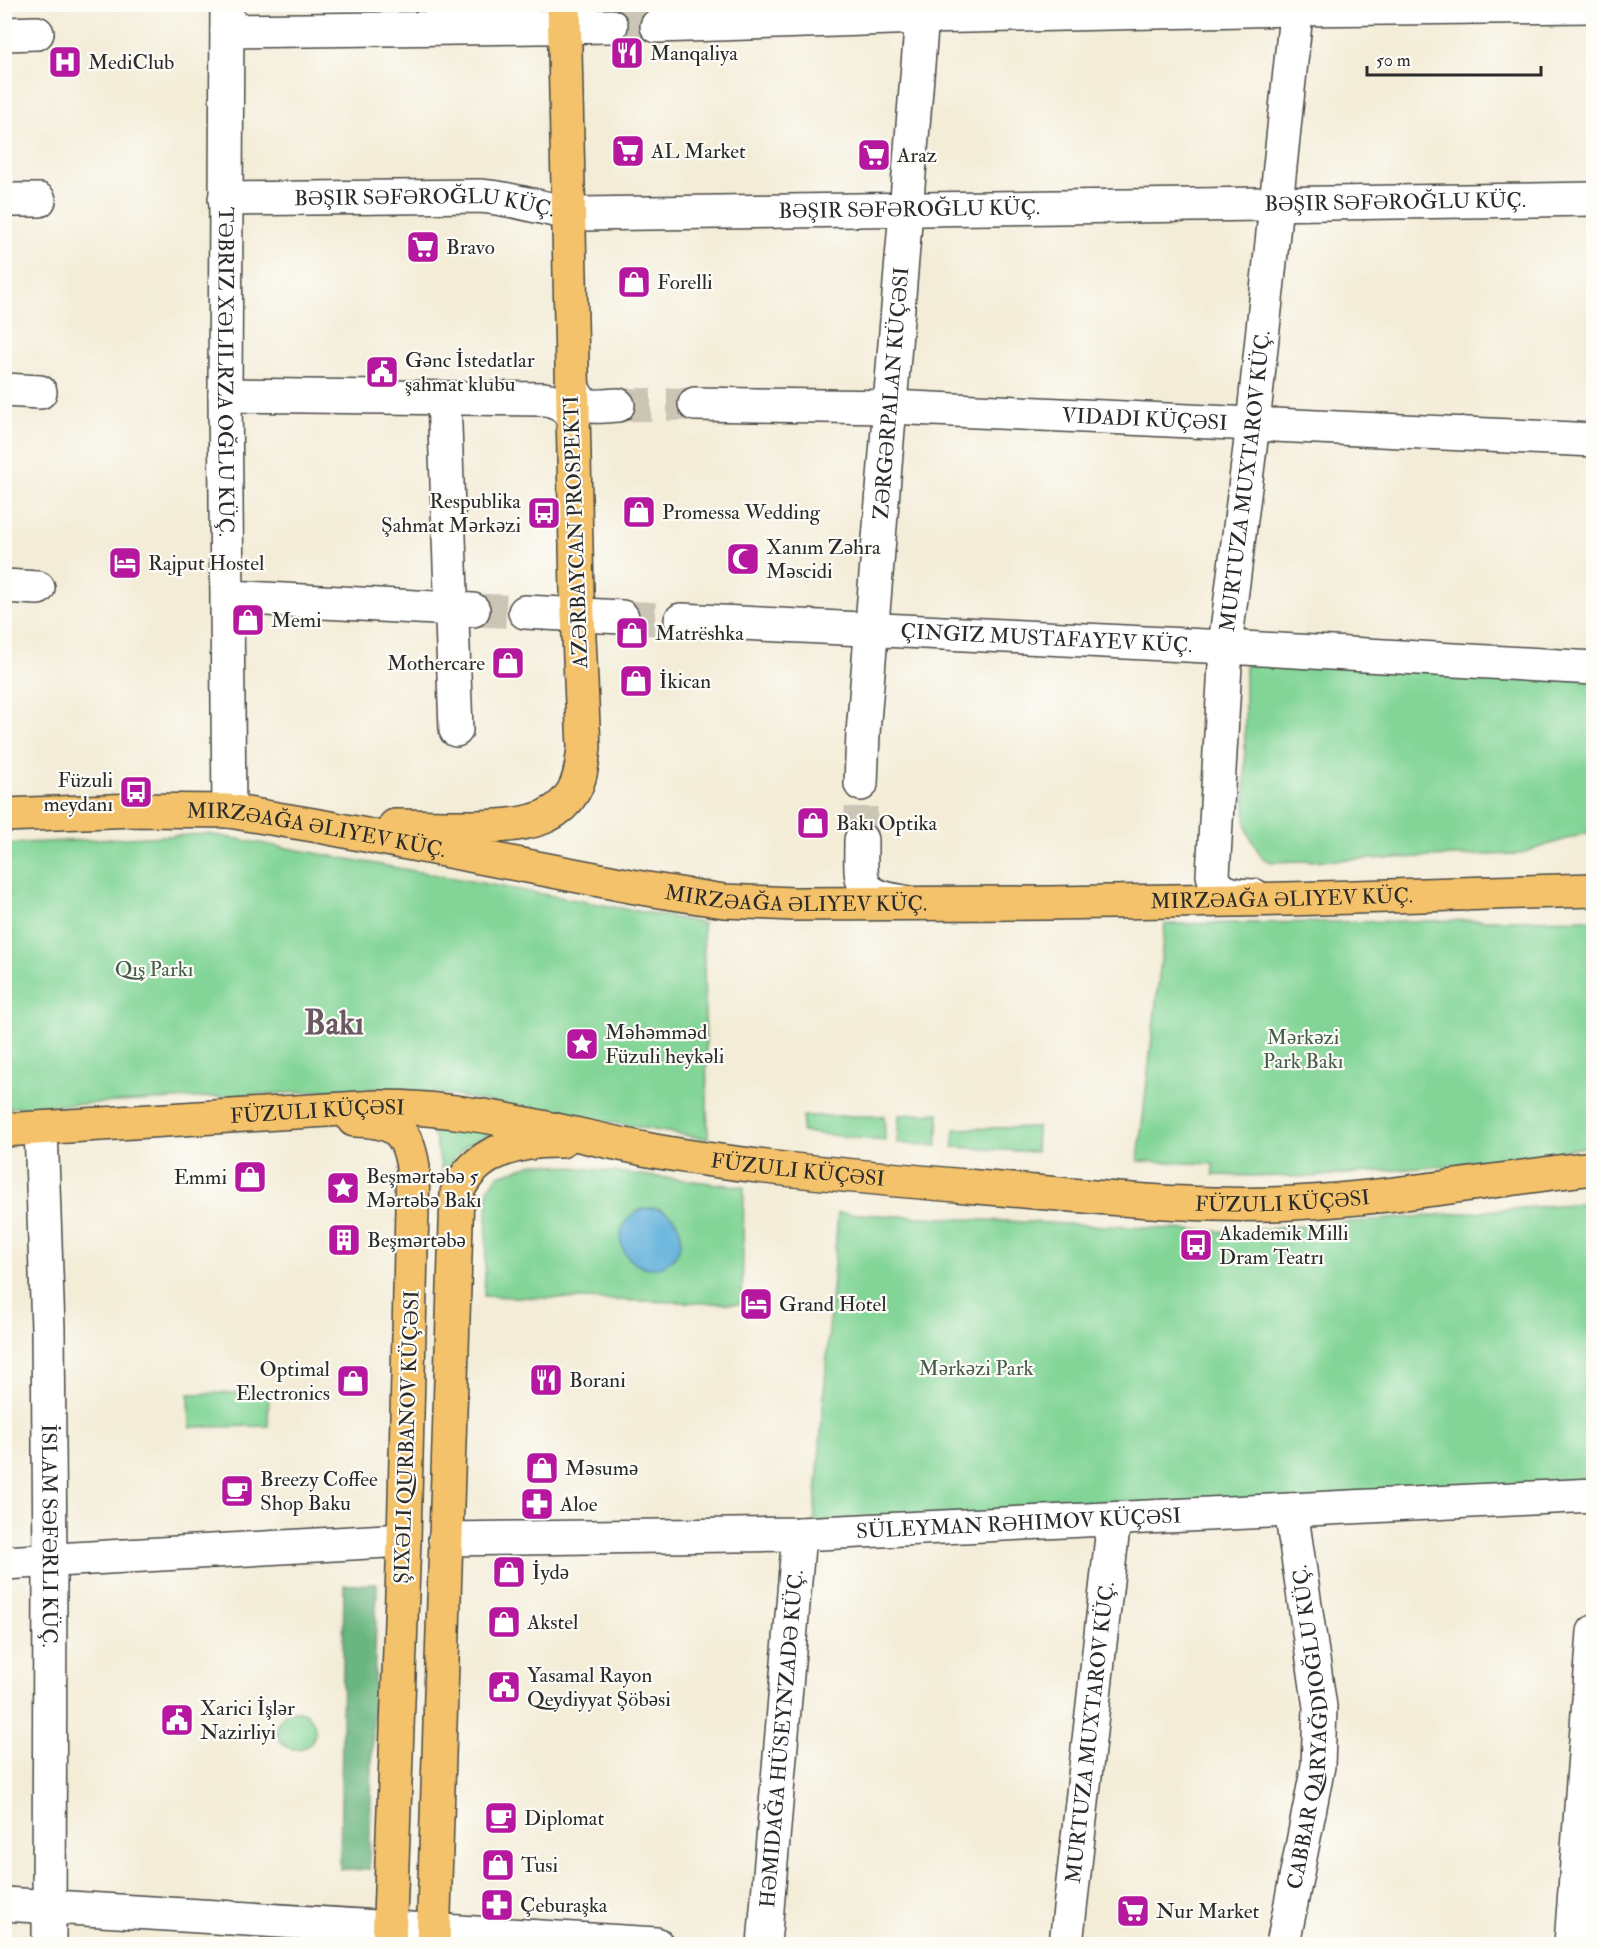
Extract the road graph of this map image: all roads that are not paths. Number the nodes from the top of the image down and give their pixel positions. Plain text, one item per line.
1 (1593, 6) edge
2 (1297, 7) edge
3 (922, 11) edge
4 (564, 15) edge
5 (226, 18) edge
6 (611, 26) tunnel mouth
7 (657, 26) tunnel mouth
8 (37, 33) dead end
9 (4, 34) edge
10 (225, 199) junction
11 (4, 200) edge
12 (39, 200) dead end
13 (1593, 200) edge
14 (1277, 204) junction
15 (906, 208) junction
16 (568, 213) junction
17 (572, 384) junction
18 (4, 390) edge
19 (40, 392) dead end
20 (225, 395) junction
21 (444, 399) junction
22 (695, 404) tunnel mouth
23 (618, 405) tunnel mouth
24 (890, 407) junction
25 (573, 418) junction
26 (1253, 424) junction
27 (1593, 440) edge
28 (4, 586) edge
29 (38, 588) dead end
30 (228, 597) junction
31 (463, 609) junction
32 (525, 612) tunnel mouth
33 (578, 615) junction
34 (622, 617) tunnel mouth
35 (681, 620) tunnel mouth
36 (872, 630) junction
37 (1226, 647) junction
38 (1593, 668) edge
39 (456, 730) dead end
40 (861, 784) tunnel mouth
41 (229, 811) junction
42 (15, 813) edge
43 (319, 826) junction
44 (861, 840) tunnel mouth
45 (1593, 890) edge
46 (1287, 899) junction
47 (918, 904) junction
48 (204, 1118) junction
49 (41, 1128) junction
50 (4, 1130) edge
51 (644, 1149) junction
52 (1593, 1168) edge
53 (1593, 1495) edge
54 (1291, 1510) junction
55 (1114, 1519) junction
56 (799, 1534) junction
57 (404, 1539) junction
58 (445, 1539) junction
59 (50, 1560) junction
60 (4, 1563) edge
61 (1593, 1632) edge
62 (4, 1904) edge
63 (50, 1906) junction
64 (389, 1936) edge
65 (433, 1937) edge
66 (50, 1944) edge
67 (656, 1944) edge
68 (764, 1944) edge
69 (1066, 1944) edge
70 (1283, 1944) edge
71 (1571, 1944) edge

1 - 2 street
2 - 3 street
2 - 14 street, MURTUZA MUXTAROV KÜÇ.
3 - 7 street
3 - 15 street, ZƏRGƏRPALAN KÜÇƏSI
4 - 5 street
4 - 6 street
4 - 16 main road, AZƏRBAYCAN PROSPEKTI
5 - 10 street, TƏBRIZ XƏLILRZA OĞLU KÜÇ.
8 - 9 street
10 - 16 street, BƏŞIR SƏFƏROĞLU KÜÇ.
10 - 20 street, TƏBRIZ XƏLILRZA OĞLU KÜÇ.
11 - 12 street
13 - 14 street, BƏŞIR SƏFƏROĞLU KÜÇ.
14 - 15 street, BƏŞIR SƏFƏROĞLU KÜÇ.
14 - 26 street, MURTUZA MUXTAROV KÜÇ.
15 - 16 street, BƏŞIR SƏFƏROĞLU KÜÇ.
15 - 24 street, ZƏRGƏRPALAN KÜÇƏSI
16 - 17 main road, AZƏRBAYCAN PROSPEKTI
17 - 23 street
17 - 25 main road, AZƏRBAYCAN PROSPEKTI
18 - 19 street
20 - 21 street
20 - 30 street, TƏBRIZ XƏLILRZA OĞLU KÜÇ.
21 - 25 street
21 - 31 street
22 - 24 street, VIDADI KÜÇƏSI
24 - 26 street, VIDADI KÜÇƏSI
24 - 36 street, ZƏRGƏRPALAN KÜÇƏSI
25 - 33 main road, AZƏRBAYCAN PROSPEKTI
26 - 27 street, VIDADI KÜÇƏSI
26 - 37 street, MURTUZA MUXTAROV KÜÇ.
28 - 29 street
30 - 31 street
30 - 41 street, TƏBRIZ XƏLILRZA OĞLU KÜÇ.
31 - 39 street
32 - 33 street
33 - 34 street
33 - 43 main road, AZƏRBAYCAN PROSPEKTI
35 - 36 street, ÇINGIZ MUSTAFAYEV KÜÇ.
36 - 37 street, ÇINGIZ MUSTAFAYEV KÜÇ.
36 - 40 street, ZƏRGƏRPALAN KÜÇƏSI
37 - 38 street, ÇINGIZ MUSTAFAYEV KÜÇ.
37 - 46 street, MURTUZA MUXTAROV KÜÇ.
41 - 42 main road, MIRZƏAĞA ƏLIYEV KÜÇ.
41 - 43 main road, MIRZƏAĞA ƏLIYEV KÜÇ.
43 - 47 main road, MIRZƏAĞA ƏLIYEV KÜÇ.
44 - 47 street
45 - 46 main road, MIRZƏAĞA ƏLIYEV KÜÇ.
46 - 47 main road, MIRZƏAĞA ƏLIYEV KÜÇ.
48 - 49 main road, FÜZULI KÜÇƏSI
48 - 51 main road, FÜZULI KÜÇƏSI
48 - 57 main road
49 - 50 main road, FÜZULI KÜÇƏSI
49 - 59 street, İSLAM SƏFƏRLI KÜÇ.
51 - 52 main road, FÜZULI KÜÇƏSI
51 - 58 main road
53 - 54 street, SÜLEYMAN RƏHIMOV KÜÇƏSI
54 - 55 street, SÜLEYMAN RƏHIMOV KÜÇƏSI
54 - 70 street
55 - 56 street, SÜLEYMAN RƏHIMOV KÜÇƏSI
55 - 69 street, MURTUZA MUXTAROV KÜÇ.
56 - 58 street, SÜLEYMAN RƏHIMOV KÜÇƏSI
56 - 68 street, HƏMIDAĞA HÜSEYNZADƏ KÜÇ.
57 - 59 street
57 - 64 main road
58 - 65 main road
59 - 60 street
59 - 63 street, İSLAM SƏFƏRLI KÜÇ.
61 - 71 street
62 - 63 street
63 - 64 street
63 - 66 street, İSLAM SƏFƏRLI KÜÇ.
64 - 65 street
65 - 67 street

